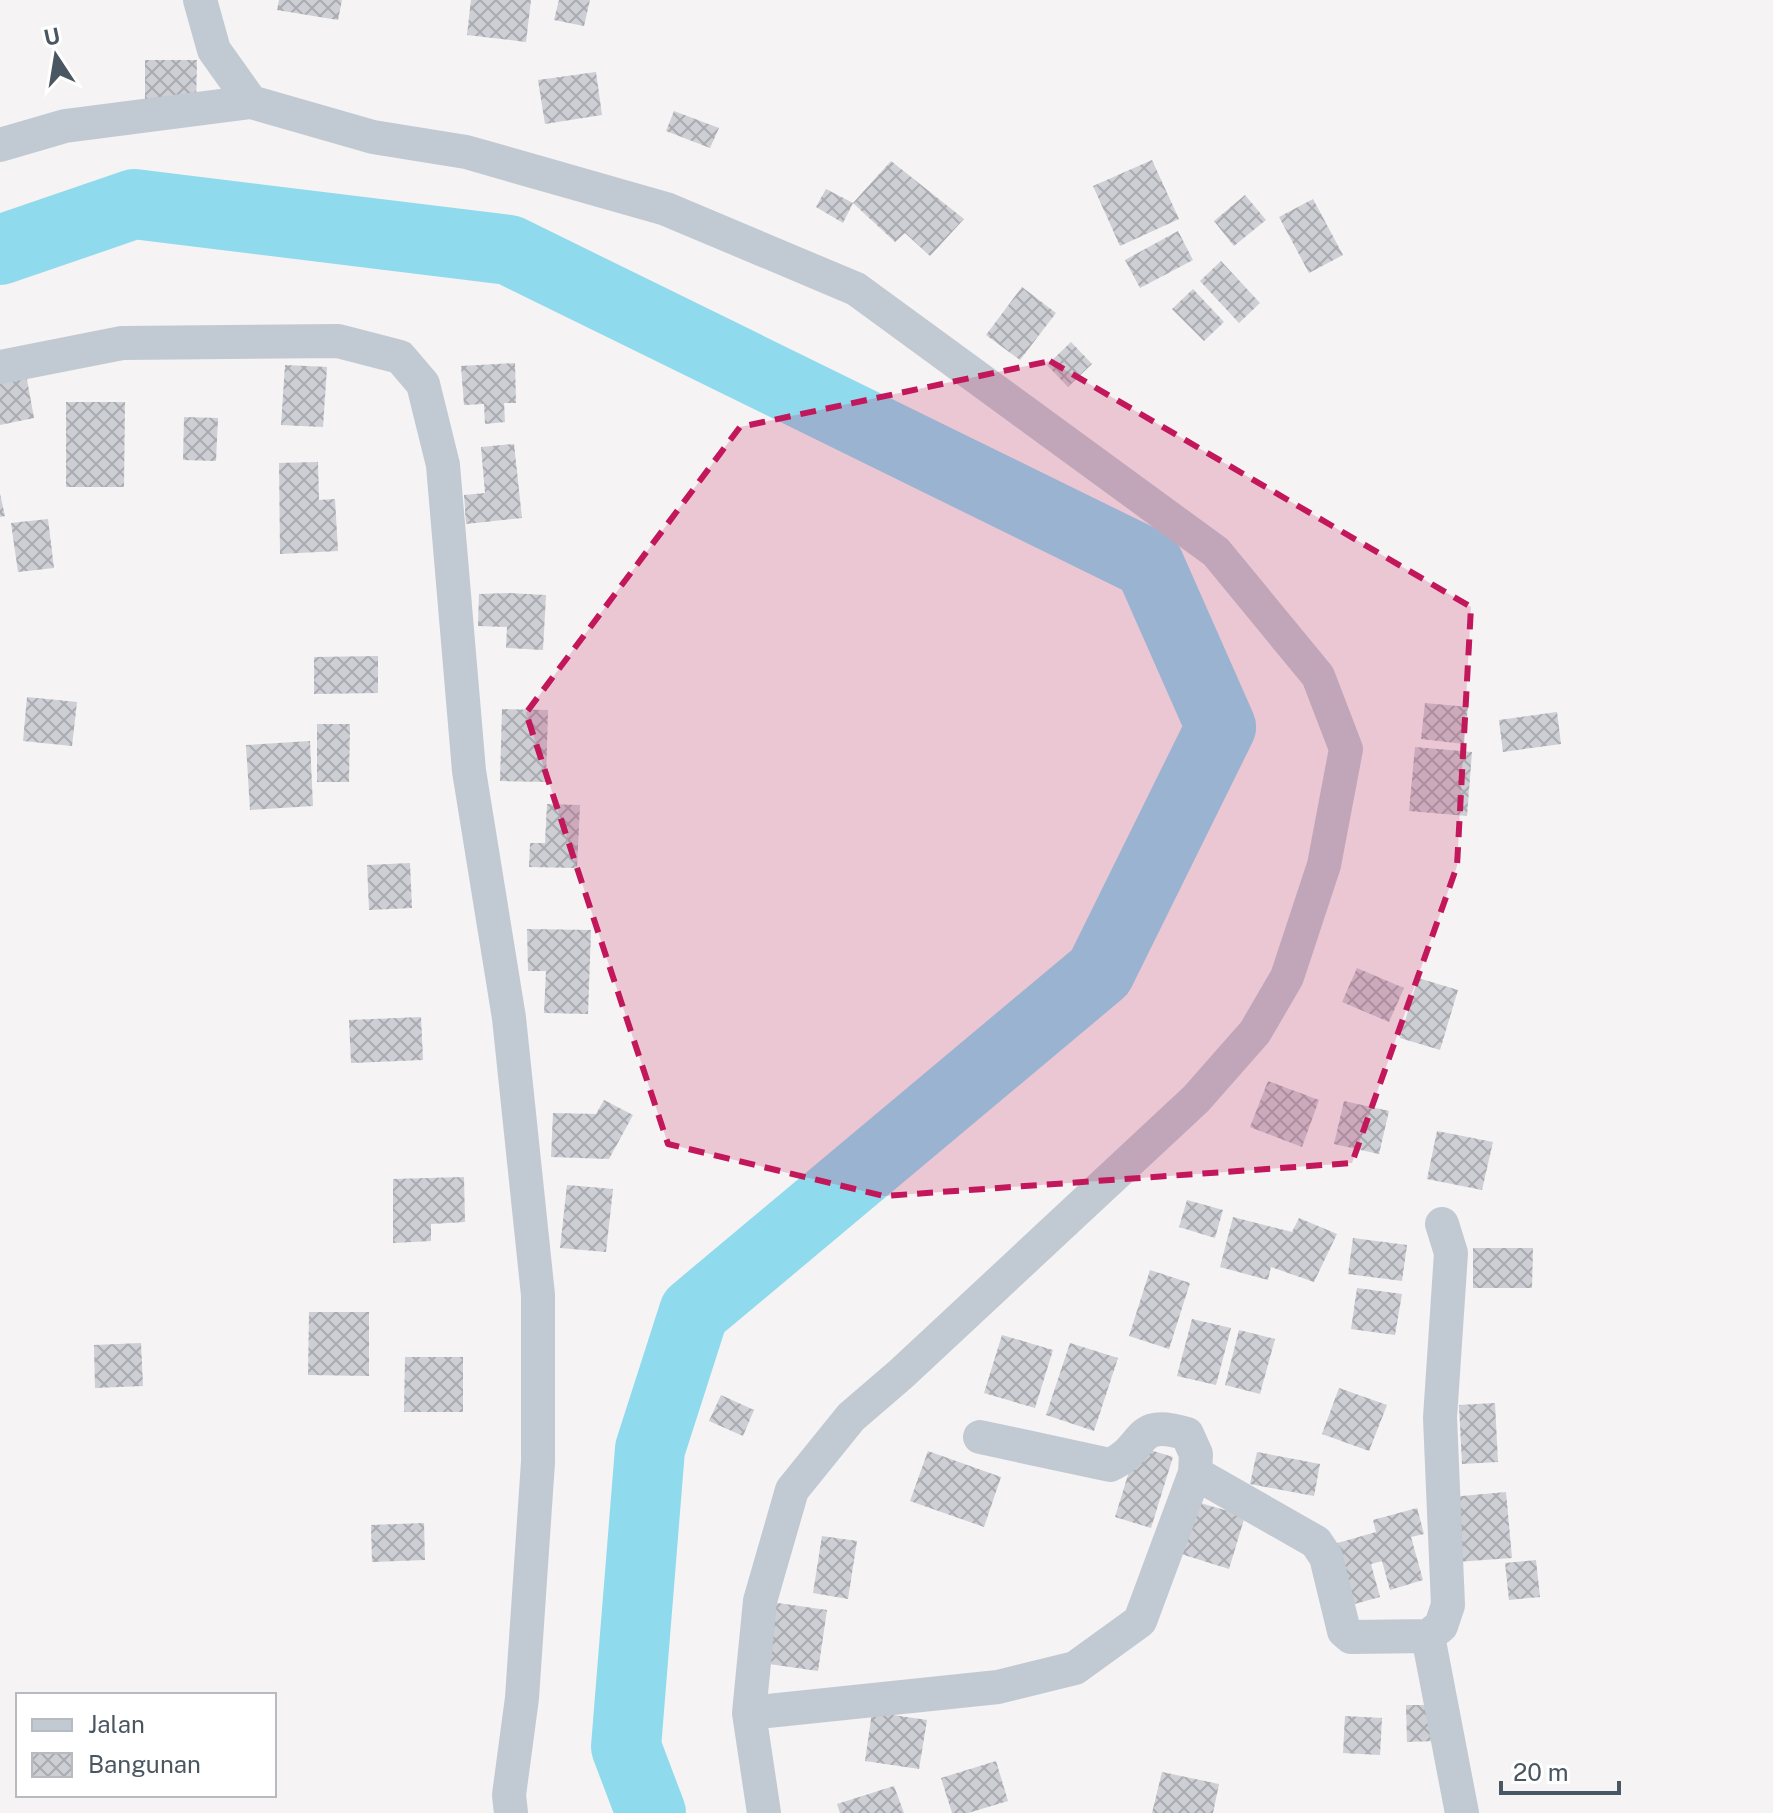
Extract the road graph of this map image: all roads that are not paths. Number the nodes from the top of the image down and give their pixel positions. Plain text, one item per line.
1 (200, 0) edge
2 (251, 102) junction
3 (0, 145) edge
4 (0, 367) edge
5 (1442, 1224) dead end
6 (980, 1437) dead end
7 (1195, 1473) junction
8 (1428, 1636) junction
9 (749, 1713) junction
10 (511, 1813) edge
11 (764, 1813) edge
12 (1462, 1813) edge

1 - 2 street
2 - 3 street
2 - 9 street
4 - 10 street
5 - 8 street
6 - 7 street
7 - 8 street
7 - 9 street
8 - 12 street
9 - 11 street

